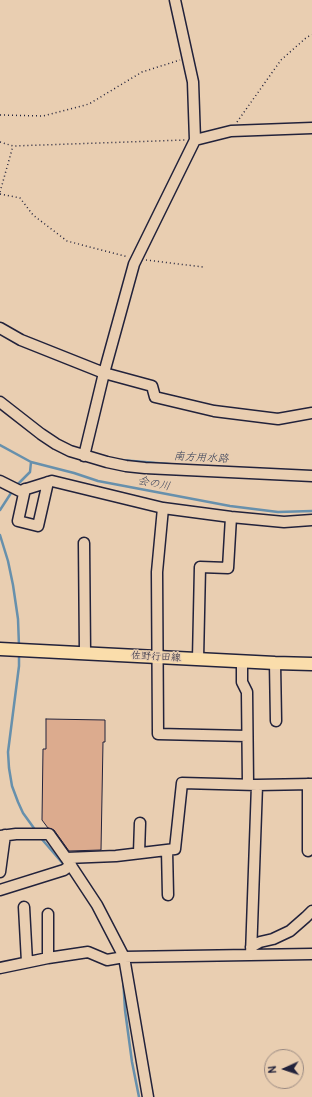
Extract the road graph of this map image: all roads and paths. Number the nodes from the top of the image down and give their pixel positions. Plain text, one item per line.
1 (175, 0) edge
2 (312, 35) edge
3 (188, 58) junction
4 (0, 115) edge
5 (312, 128) edge
6 (231, 131) junction
7 (195, 140) junction
8 (0, 142) edge
9 (13, 146) junction
10 (0, 193) edge
11 (136, 259) junction
12 (203, 267) dead end
13 (0, 328) edge
14 (104, 373) junction
15 (0, 402) edge
16 (312, 413) edge
17 (84, 456) junction
18 (312, 476) edge
19 (0, 480) edge
20 (48, 482) junction
21 (25, 489) junction
22 (163, 508) junction
23 (231, 517) junction
24 (312, 520) edge
25 (84, 543) dead end
26 (0, 649) edge
27 (85, 653) junction
28 (158, 656) junction
29 (198, 659) junction
30 (242, 662) junction
31 (275, 663) junction
32 (312, 664) edge
33 (276, 721) dead end
34 (247, 736) junction
35 (310, 784) edge
36 (252, 785) junction
37 (140, 823) dead end
38 (3, 836) edge
39 (167, 850) junction
40 (308, 851) dead end
41 (139, 853) junction
42 (68, 861) junction
43 (0, 872) edge
44 (0, 890) edge
45 (168, 895) dead end
46 (24, 907) dead end
47 (312, 911) edge
48 (48, 914) dead end
49 (251, 951) junction
50 (312, 954) edge
51 (48, 958) junction
52 (121, 958) junction
53 (28, 962) junction
54 (0, 968) edge
55 (148, 1097) edge

1 - 3 street
2 - 6 path
3 - 4 path
3 - 7 street
5 - 6 street
6 - 7 street
7 - 9 path
7 - 11 street
8 - 9 path
9 - 10 path
10 - 11 path
11 - 12 path
11 - 14 street
13 - 14 street
14 - 16 street
14 - 17 street
15 - 17 street
17 - 18 street
19 - 21 street
20 - 21 street
20 - 21 street
20 - 22 street
22 - 23 street
22 - 28 street
23 - 24 street
23 - 29 street
25 - 27 street
26 - 27 main road, 佐野行田線
27 - 28 main road, 佐野行田線
28 - 29 main road, 佐野行田線
28 - 34 street
29 - 30 main road, 佐野行田線
30 - 31 main road, 佐野行田線
30 - 34 street
31 - 32 main road, 佐野行田線
31 - 33 street
34 - 36 street
35 - 36 street
35 - 40 street
36 - 39 street
36 - 49 street
37 - 41 street
38 - 42 street
38 - 43 street
39 - 41 street
39 - 45 street
41 - 42 street
42 - 44 street
42 - 52 street
46 - 53 street
47 - 49 street
48 - 51 street
49 - 50 street
49 - 52 street
51 - 52 street
51 - 53 street
52 - 55 street
53 - 54 street

